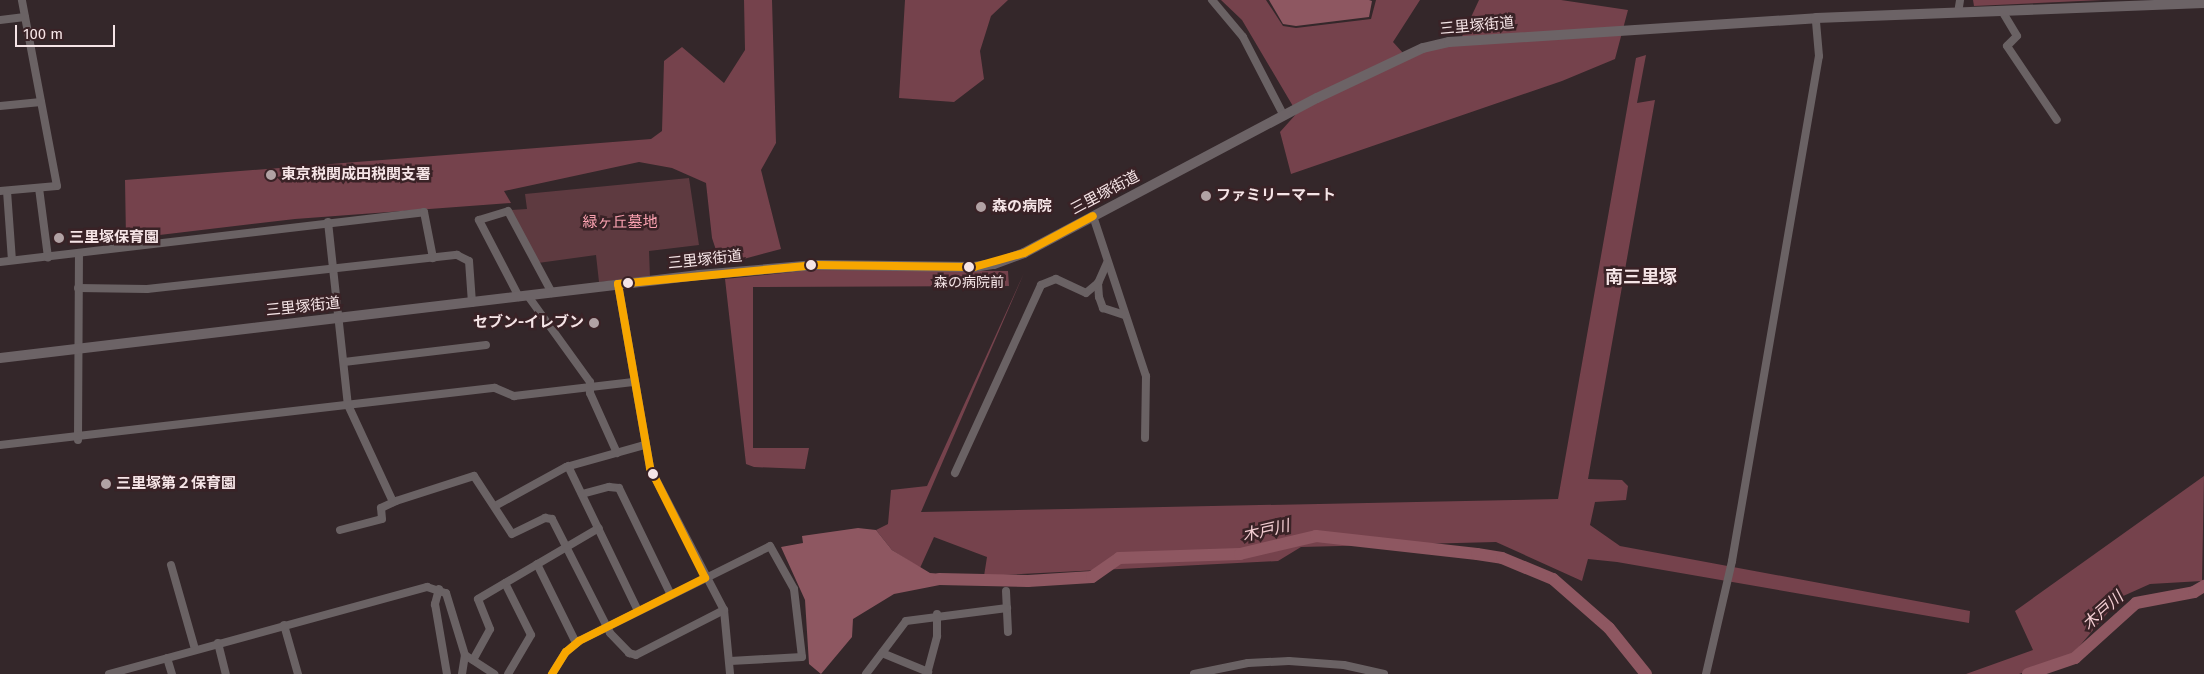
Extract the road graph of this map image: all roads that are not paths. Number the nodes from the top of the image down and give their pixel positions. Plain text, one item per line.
1 (22, 0) edge
2 (1212, 0) edge
3 (1960, 0) edge
4 (2204, 3) edge
5 (2002, 11) junction
6 (1958, 13) junction
7 (25, 17) junction
8 (1816, 18) junction
9 (0, 20) edge
10 (41, 102) junction
11 (0, 106) edge
12 (1284, 116) junction
13 (2057, 120) dead end
14 (39, 188) junction
15 (4, 191) edge
16 (1093, 216) junction
17 (328, 222) junction
18 (79, 254) junction
19 (48, 257) junction
20 (433, 258) junction
21 (12, 260) junction
22 (0, 262) edge
23 (1107, 263) junction
24 (334, 270) junction
25 (1098, 283) junction
26 (618, 284) junction
27 (78, 288) junction
28 (552, 293) junction
29 (524, 297) junction
30 (472, 303) junction
31 (1125, 316) junction
32 (338, 318) junction
33 (486, 345) dead end
34 (76, 350) junction
35 (0, 358) edge
36 (344, 362) junction
37 (633, 382) junction
38 (590, 388) junction
39 (348, 405) junction
40 (78, 438) junction
41 (1145, 438) dead end
42 (0, 445) edge
43 (645, 445) junction
44 (617, 453) junction
45 (568, 466) junction
46 (955, 473) dead end
47 (582, 494) junction
48 (393, 502) junction
49 (495, 506) junction
50 (599, 528) junction
51 (340, 530) dead end
52 (567, 546) junction
53 (537, 564) junction
54 (171, 565) dead end
55 (705, 578) junction
56 (506, 583) junction
57 (439, 589) junction
58 (1006, 592) dead end
59 (671, 595) junction
60 (1007, 608) junction
61 (638, 610) junction
62 (724, 610) junction
63 (937, 614) junction
64 (284, 625) junction
65 (607, 627) junction
66 (1008, 632) dead end
67 (218, 643) junction
68 (576, 643) junction
69 (195, 649) junction
70 (882, 653) junction
71 (465, 655) junction
72 (167, 658) junction
73 (473, 660) junction
74 (730, 662) junction
75 (927, 673) edge
76 (109, 674) edge
77 (172, 674) edge
78 (226, 674) edge
79 (298, 674) edge
80 (447, 674) edge
81 (462, 674) edge
82 (494, 674) edge
83 (508, 674) edge
84 (552, 674) edge
85 (730, 674) edge
86 (866, 674) edge
87 (1194, 674) edge
88 (1384, 674) edge
89 (1706, 674) edge

1 - 7 street
2 - 12 street
3 - 6 street
4 - 5 main road, 三里塚街道
5 - 6 main road, 三里塚街道
5 - 13 street
6 - 8 main road, 三里塚街道
7 - 9 street
7 - 10 street
8 - 12 main road, 三里塚街道
8 - 89 street
10 - 11 street
10 - 14 street
12 - 16 main road, 三里塚街道
14 - 15 street
14 - 19 street
15 - 21 street
16 - 23 street
16 - 26 main road, 三里塚街道
17 - 18 street
17 - 20 street
17 - 24 street
18 - 19 street
18 - 27 street
19 - 21 street
20 - 24 street
20 - 30 street
21 - 22 street
23 - 25 street
23 - 31 street
24 - 27 street
24 - 32 street
25 - 31 street
25 - 46 street
26 - 28 main road, 三里塚街道
26 - 37 street
27 - 34 street
28 - 29 main road, 三里塚街道
28 - 29 street
29 - 30 main road, 三里塚街道
29 - 38 street
30 - 32 main road, 三里塚街道
31 - 41 street
32 - 34 main road, 三里塚街道
32 - 36 street
33 - 36 street
34 - 35 main road, 三里塚街道
34 - 40 street
36 - 39 street
37 - 38 street
37 - 43 street
38 - 39 street
38 - 44 street
39 - 40 street
39 - 48 street
40 - 42 street
43 - 44 street
43 - 55 street
44 - 45 street
45 - 47 street
45 - 49 street
47 - 50 street
47 - 59 street
48 - 49 street
48 - 51 street
49 - 52 street
50 - 52 street
50 - 61 street
52 - 53 street
52 - 65 street
53 - 56 street
53 - 68 street
54 - 69 street
55 - 59 street
55 - 62 street
55 - 74 street
56 - 73 street
56 - 83 street
57 - 64 street
57 - 71 street
57 - 80 street
58 - 60 street
59 - 61 street
60 - 63 street
60 - 66 street
61 - 65 street
62 - 65 street
62 - 74 street
63 - 70 street
63 - 75 street
64 - 67 street
64 - 79 street
65 - 68 street
67 - 69 street
67 - 78 street
68 - 84 street
69 - 72 street
70 - 75 street
70 - 86 street
71 - 73 street
71 - 81 street
72 - 76 street
72 - 77 street
73 - 82 street
74 - 85 street
87 - 88 street

